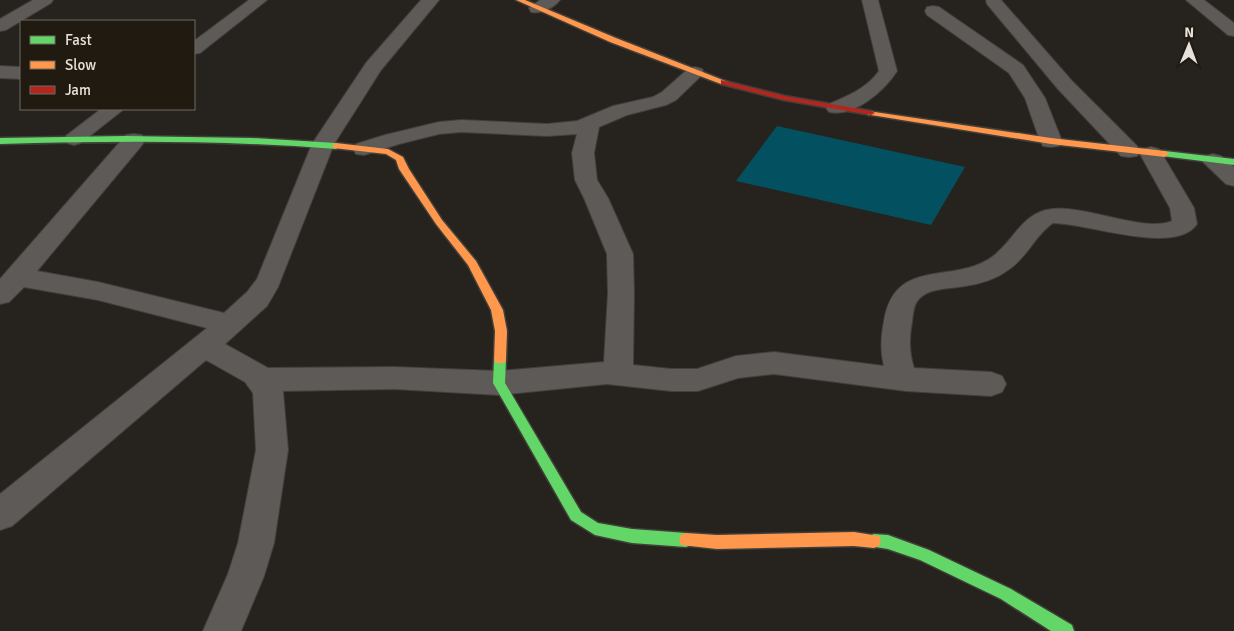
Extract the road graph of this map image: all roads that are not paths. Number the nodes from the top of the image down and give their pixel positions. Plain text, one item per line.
1 (45, 0) edge
2 (259, 0) edge
3 (431, 0) edge
4 (520, 0) edge
5 (552, 0) edge
6 (870, 0) edge
7 (1194, 0) edge
8 (993, 2) dead end
9 (537, 8) junction
10 (25, 11) junction
11 (933, 11) dead end
12 (41, 18) dead end
13 (0, 26) edge
14 (1234, 31) edge
15 (195, 47) edge
16 (0, 72) edge
17 (20, 73) edge
18 (695, 73) junction
19 (836, 108) junction
20 (113, 110) edge
21 (589, 124) junction
22 (74, 139) junction
23 (134, 140) junction
24 (1051, 141) junction
25 (0, 142) edge
26 (323, 144) junction
27 (364, 149) junction
28 (1140, 152) junction
29 (1224, 162) edge
30 (1234, 179) edge
31 (9, 286) edge
32 (217, 335) junction
33 (618, 374) junction
34 (260, 380) junction
35 (906, 380) junction
36 (499, 383) junction
37 (990, 384) dead end
38 (0, 515) edge
39 (222, 631) edge
40 (1066, 631) edge

1 - 10 street
2 - 15 street
3 - 26 street
4 - 9 street
5 - 9 street
6 - 19 street
7 - 14 street
8 - 28 street
9 - 18 street
10 - 12 street
10 - 13 street
11 - 24 street
16 - 17 street
18 - 19 street
18 - 21 street
19 - 24 street
20 - 22 street
21 - 27 street
21 - 33 street
22 - 23 street
22 - 25 street
23 - 26 street
23 - 31 street
24 - 28 street
26 - 27 street
26 - 32 street
27 - 36 street
28 - 29 street
28 - 35 street
29 - 30 street
31 - 32 street
32 - 34 street
32 - 38 street
33 - 35 street
33 - 36 street
34 - 36 street
34 - 39 street
35 - 37 street
36 - 40 street

